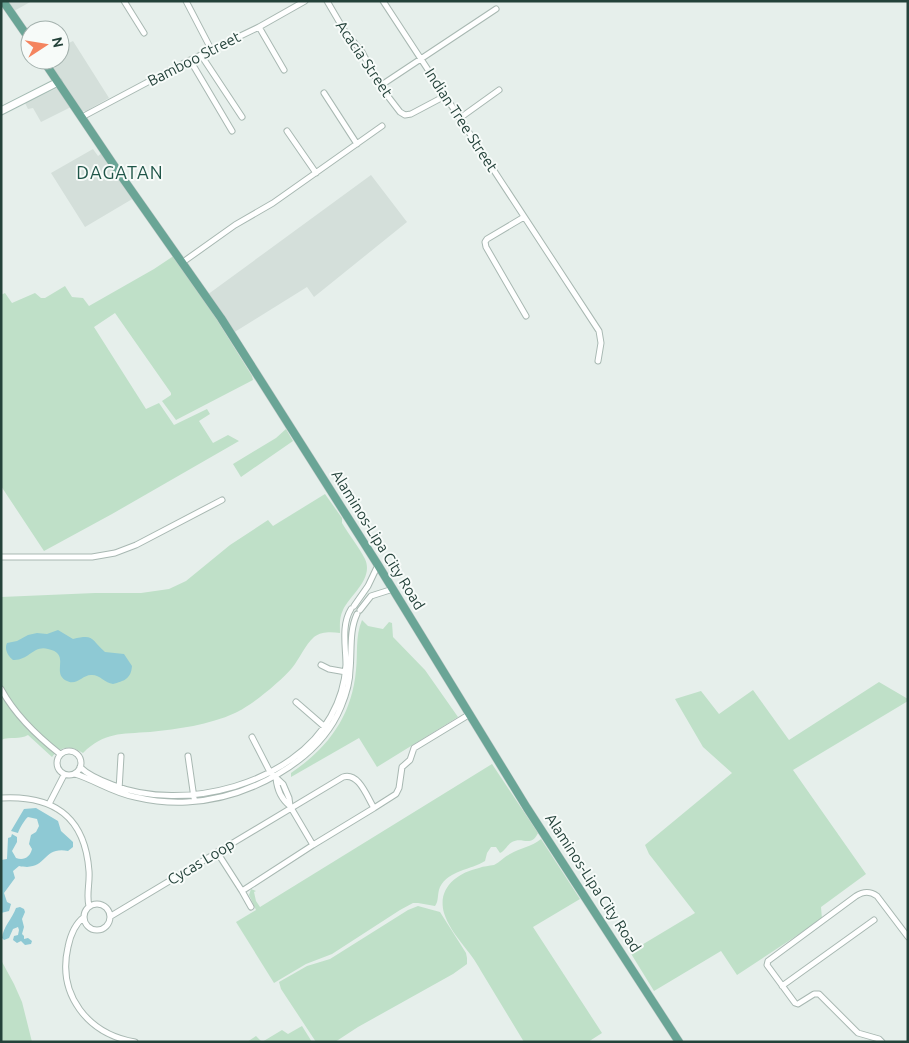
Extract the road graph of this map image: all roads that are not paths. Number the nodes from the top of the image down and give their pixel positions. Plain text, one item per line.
1 (3, 1) edge
2 (124, 1) edge
3 (186, 1) edge
4 (305, 1) edge
5 (327, 1) edge
6 (383, 1) edge
7 (496, 9) dead end
8 (20, 26) edge
9 (259, 27) junction
10 (144, 33) dead end
11 (211, 49) junction
12 (201, 54) junction
13 (422, 59) junction
14 (190, 60) junction
15 (50, 70) edge
16 (284, 70) dead end
17 (58, 82) junction
18 (380, 86) junction
19 (499, 90) dead end
20 (324, 93) dead end
21 (445, 96) junction
22 (1, 112) edge
23 (82, 117) junction
24 (242, 117) dead end
25 (460, 118) junction
26 (382, 126) dead end
27 (232, 131) dead end
28 (287, 131) dead end
29 (356, 144) junction
30 (316, 173) junction
31 (524, 217) junction
32 (183, 262) junction
33 (526, 316) dead end
34 (598, 361) dead end
35 (222, 500) dead end
36 (1, 557) edge
37 (378, 565) junction
38 (393, 590) junction
39 (358, 600) junction
40 (364, 605) junction
41 (321, 665) dead end
42 (348, 672) junction
43 (1, 689) edge
44 (296, 702) dead end
45 (470, 714) junction
46 (327, 728) junction
47 (252, 738) dead end
48 (60, 754) junction
49 (121, 756) dead end
50 (188, 756) dead end
51 (80, 767) junction
52 (64, 774) junction
53 (75, 774) junction
54 (273, 775) junction
55 (118, 790) junction
56 (1, 798) edge
57 (194, 798) junction
58 (49, 804) junction
59 (291, 807) junction
60 (374, 808) junction
61 (313, 845) junction
62 (217, 852) junction
63 (242, 891) junction
64 (89, 906) junction
65 (251, 907) dead end
66 (111, 916) junction
67 (84, 917) junction
68 (874, 920) dead end
69 (908, 937) edge
70 (782, 986) junction
71 (135, 1042) edge
72 (680, 1042) edge
73 (882, 1042) edge

1 - 8 main road
2 - 10 street
3 - 11 street
4 - 9 street, Bamboo Street
5 - 18 street, Acacia Street
6 - 13 street, Indian Tree Street
7 - 13 street, Indian Tree Street
9 - 11 street, Bamboo Street
9 - 16 street
11 - 12 street, Bamboo Street
12 - 14 street, Bamboo Street
12 - 24 street
13 - 18 street, Indian Tree Street
13 - 21 street, Indian Tree Street
14 - 23 street, Bamboo Street
14 - 27 street
15 - 17 main road, Alaminos-Lipa City Road
17 - 22 street
17 - 23 main road, Alaminos-Lipa City Road
18 - 21 street, Acacia Street
19 - 25 street
20 - 29 street
21 - 25 street, Indian Tree Street
23 - 32 main road, Alaminos-Lipa City Road
25 - 31 street, Indian Tree Street
26 - 29 street
28 - 30 street
29 - 30 street
30 - 32 street
31 - 33 street
31 - 34 street, Indian Tree Street
32 - 37 main road, Alaminos-Lipa City Road
35 - 36 street
37 - 38 main road, Alaminos-Lipa City Road
37 - 39 street
38 - 40 street
38 - 45 main road, Alaminos-Lipa City Road
39 - 40 street
39 - 42 street
40 - 42 street
41 - 42 street
42 - 46 street
43 - 48 street
44 - 46 street
45 - 60 street
45 - 72 main road, Alaminos-Lipa City Road
46 - 54 street
47 - 54 street
48 - 51 street
48 - 52 street
49 - 55 street
50 - 57 street
51 - 53 street
51 - 55 street
52 - 53 street
52 - 58 street
53 - 55 street
54 - 57 street
54 - 59 street
55 - 57 street
56 - 58 street
58 - 64 street
59 - 60 street, Cycas Loop
59 - 61 street
59 - 62 street, Cycas Loop
60 - 61 street
61 - 63 street
62 - 63 street
62 - 66 street, Cycas Loop
63 - 65 street
64 - 66 street
64 - 67 street
66 - 67 street, Cycas Loop
67 - 71 street
68 - 70 street
69 - 70 street
70 - 73 street

